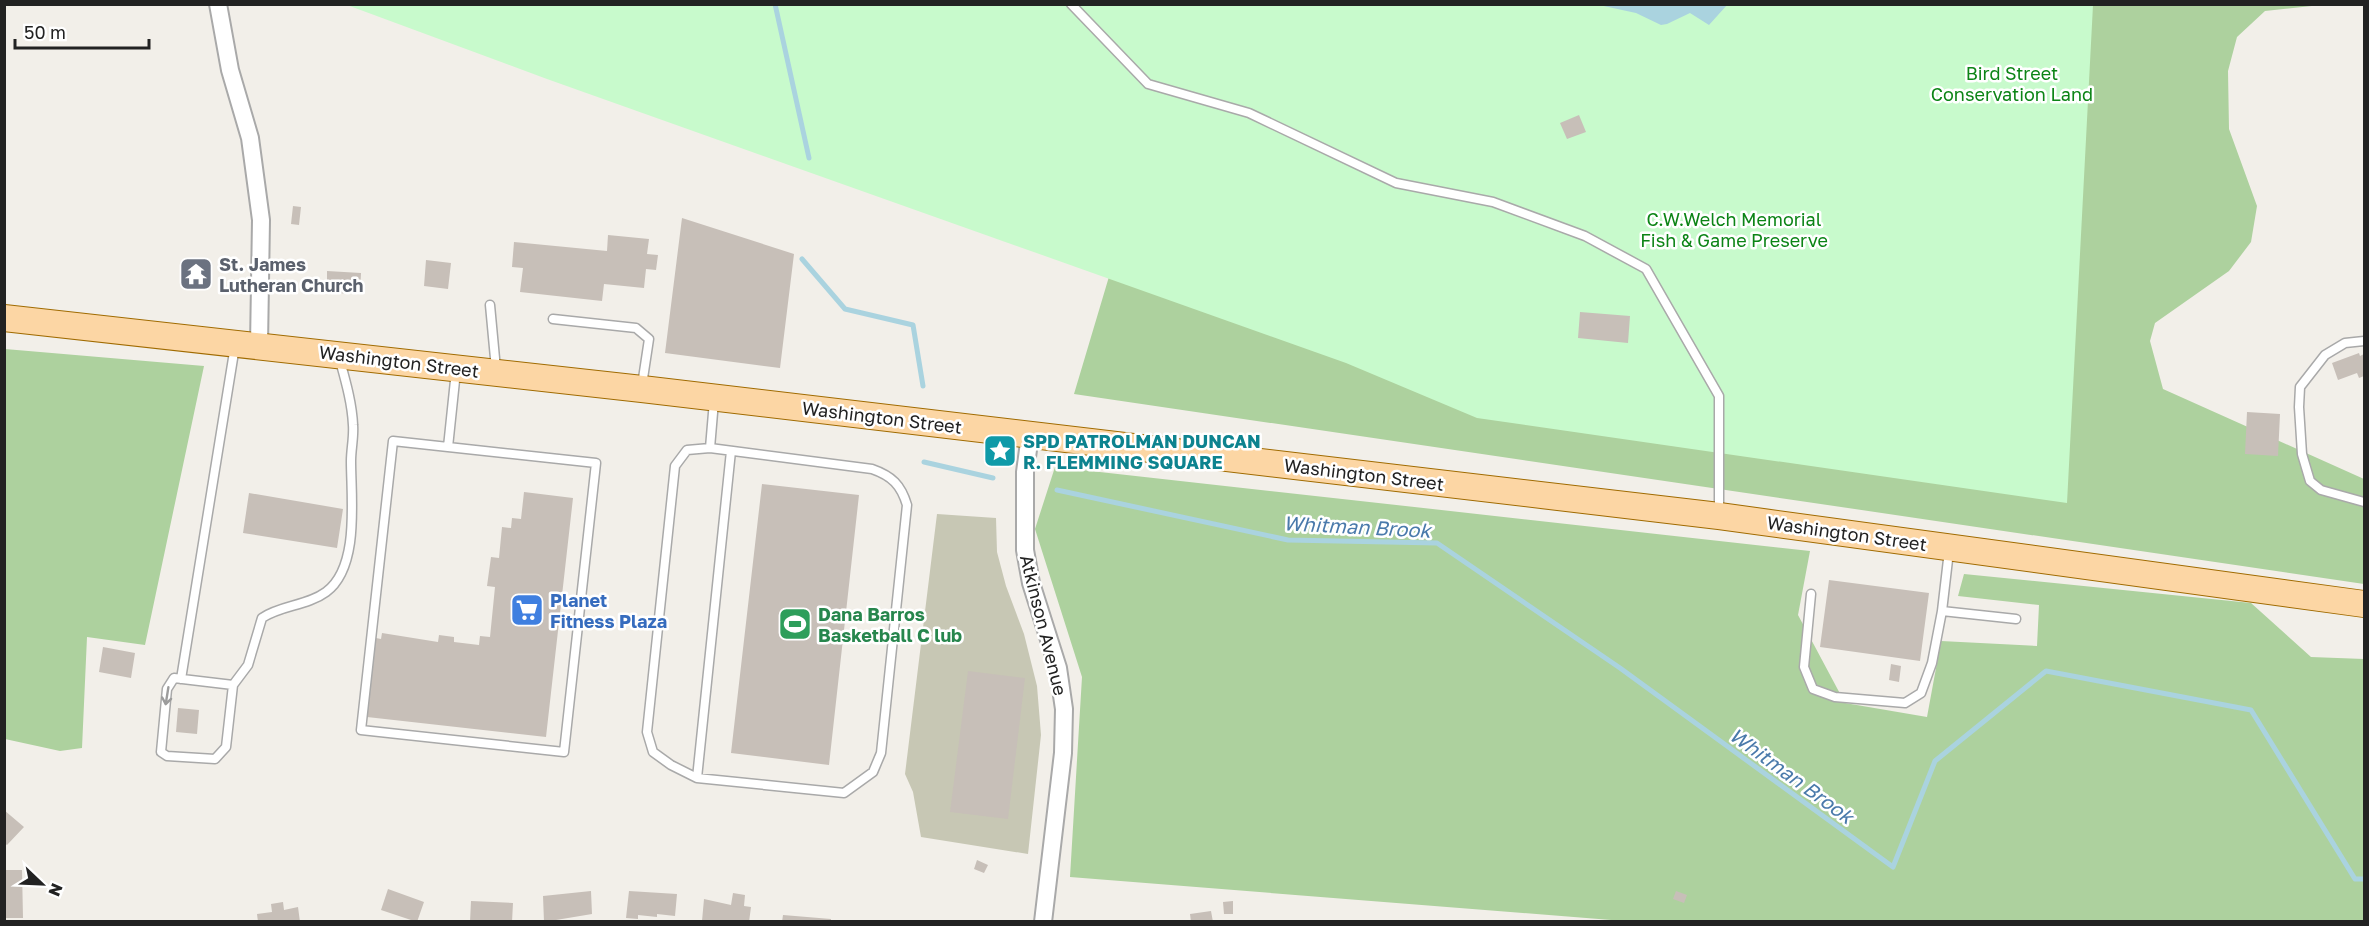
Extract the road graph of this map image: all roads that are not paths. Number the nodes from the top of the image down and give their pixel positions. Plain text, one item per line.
1 (218, 4) edge
2 (1071, 4) edge
3 (490, 304) dead end
4 (4, 318) edge
5 (552, 319) dead end
6 (2364, 341) edge
7 (248, 344) junction
8 (338, 354) junction
9 (457, 368) junction
10 (497, 372) junction
11 (642, 389) junction
12 (714, 397) junction
13 (1030, 435) junction
14 (448, 447) junction
15 (710, 448) junction
16 (731, 451) junction
17 (2364, 502) edge
18 (1719, 516) junction
19 (1950, 547) junction
20 (1811, 594) dead end
21 (2364, 604) edge
22 (1942, 611) junction
23 (2016, 618) dead end
24 (182, 679) junction
25 (233, 685) junction
26 (697, 777) junction
27 (1044, 921) edge

1 - 7 street
2 - 18 lane
3 - 10 lane
4 - 7 main road, Washington Street
5 - 11 lane
6 - 17 lane
7 - 8 main road, Washington Street
7 - 24 lane
8 - 9 main road, Washington Street
8 - 25 lane
9 - 10 main road, Washington Street
9 - 14 lane
10 - 11 main road, Washington Street
11 - 12 main road, Washington Street
12 - 13 main road, Washington Street
12 - 15 lane
13 - 18 main road, Washington Street
13 - 27 street, Atkinson Avenue
14 - 14 lane
15 - 16 lane
15 - 26 lane
16 - 26 lane
16 - 26 lane
18 - 19 main road, Washington Street
19 - 21 main road, Washington Street
19 - 22 lane
20 - 22 lane
22 - 23 lane
24 - 25 lane
24 -> 25 lane

